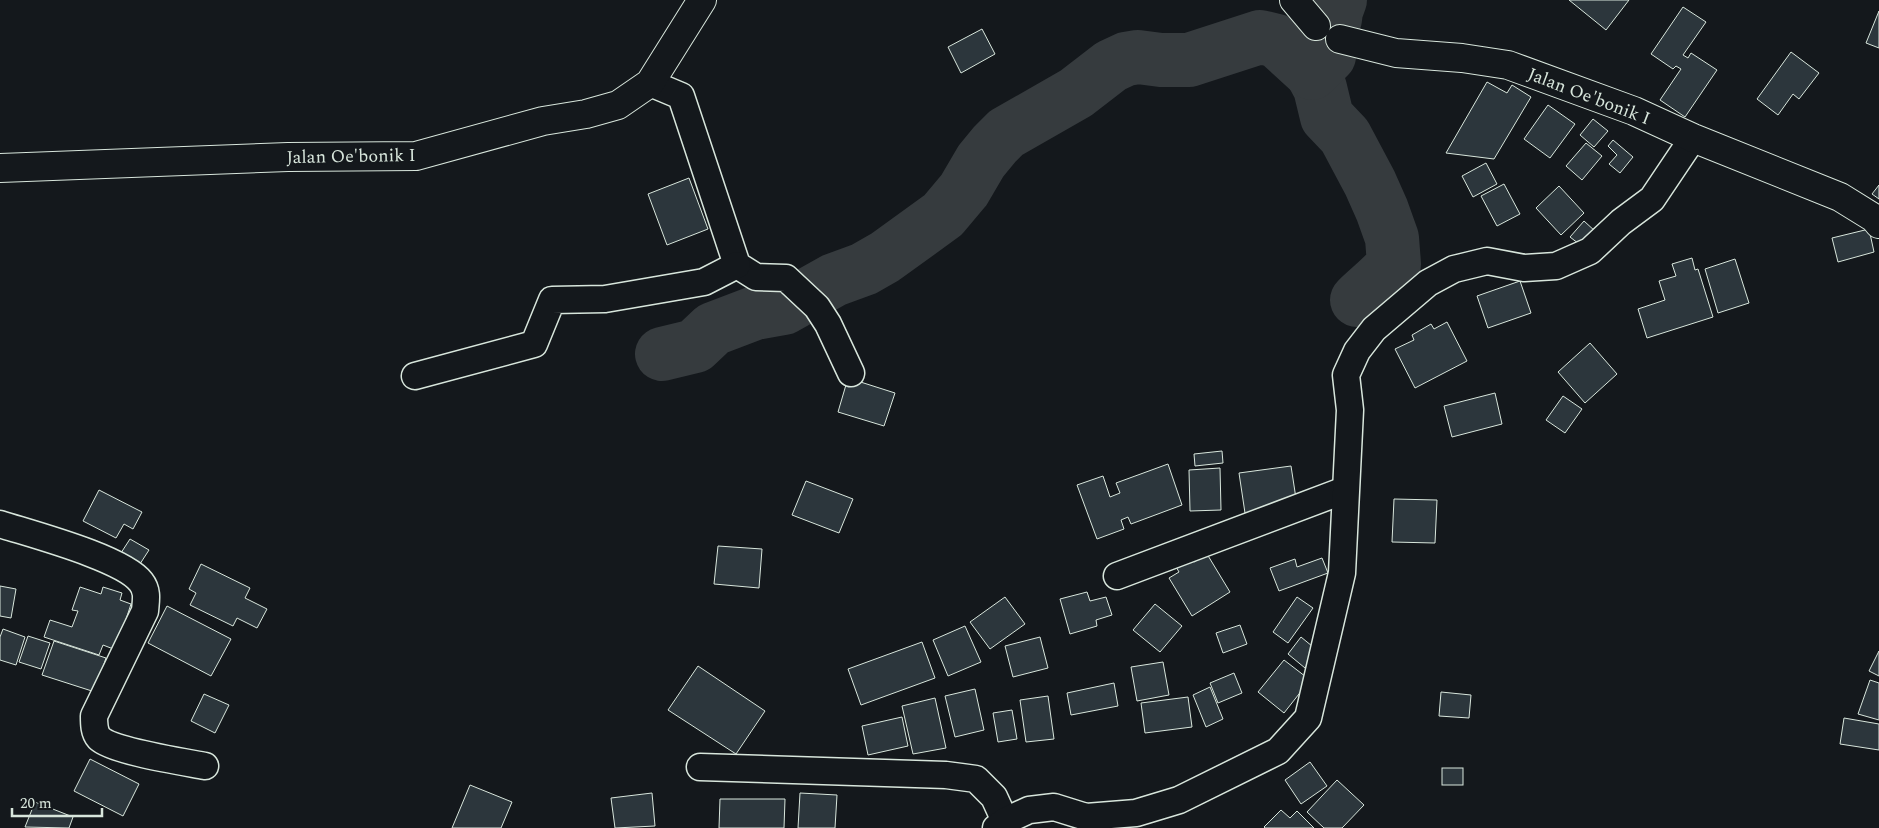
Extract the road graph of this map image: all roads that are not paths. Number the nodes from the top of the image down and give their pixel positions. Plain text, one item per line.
1 (702, 0) edge
2 (1294, 0) edge
3 (650, 83) junction
4 (1693, 138) junction
5 (0, 168) edge
6 (1879, 224) edge
7 (737, 265) junction
8 (851, 373) dead end
9 (415, 376) dead end
10 (1345, 490) junction
11 (0, 524) edge
12 (1117, 576) dead end
13 (205, 766) dead end
14 (700, 767) dead end
15 (1001, 824) edge

1 - 3 street, Jalan Oe'bonik I
2 - 4 street, Jalan Oe'bonik I
3 - 5 street, Jalan Oe'bonik I
3 - 7 street
4 - 6 street, Jalan Oe'bonik I
4 - 10 street
7 - 8 street
7 - 9 street
10 - 12 street
10 - 15 street
11 - 13 street
14 - 15 street

